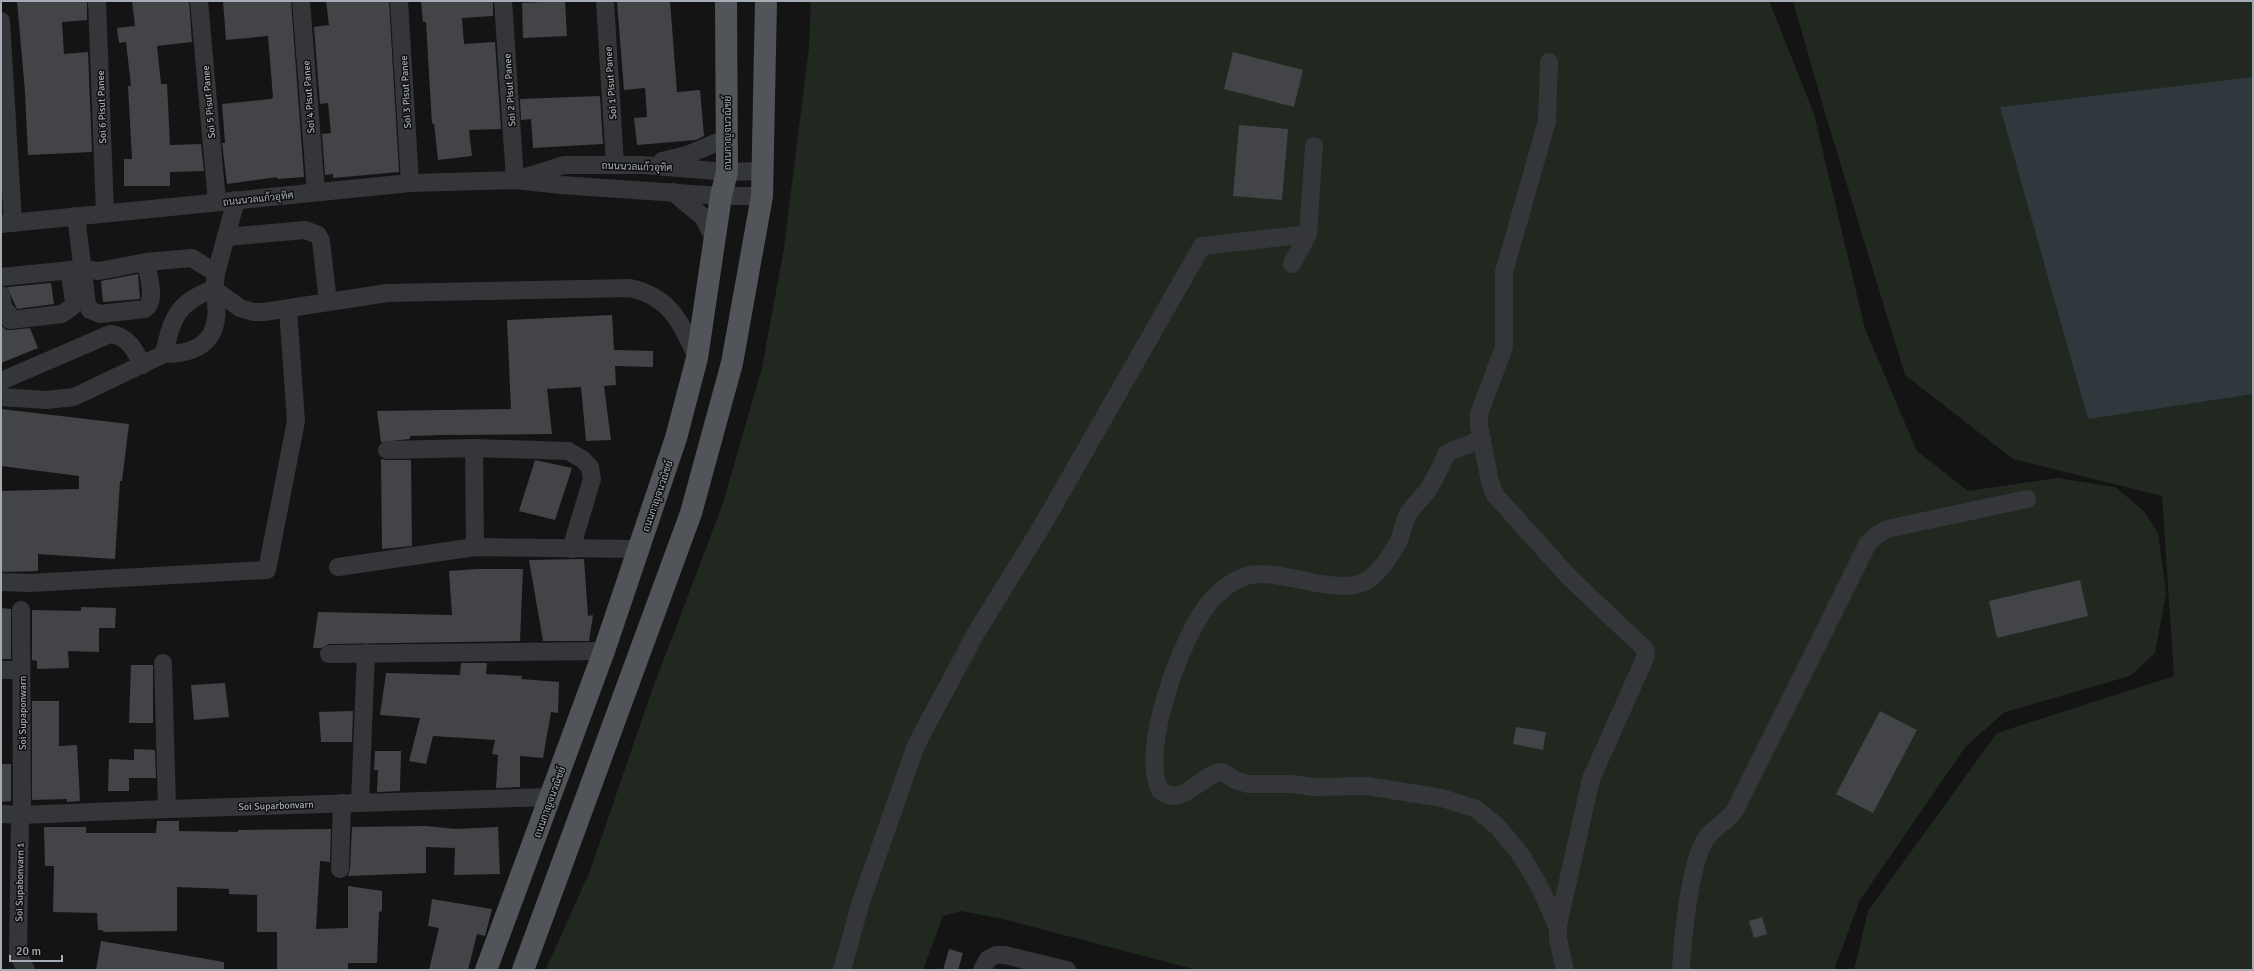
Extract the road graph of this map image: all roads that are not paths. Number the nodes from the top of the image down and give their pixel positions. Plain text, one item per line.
1 (97, 1) edge
2 (199, 1) edge
3 (301, 1) edge
4 (399, 1) edge
5 (503, 1) edge
6 (605, 1) edge
7 (726, 1) edge
8 (766, 1) edge
9 (1, 21) edge
10 (1549, 62) dead end
11 (727, 138) junction
12 (1314, 146) dead end
13 (616, 165) junction
14 (643, 165) junction
15 (761, 171) junction
16 (727, 172) junction
17 (515, 180) junction
18 (410, 183) junction
19 (316, 192) junction
20 (673, 192) junction
21 (721, 196) junction
22 (762, 196) junction
23 (236, 200) junction
24 (217, 202) junction
25 (106, 213) junction
26 (76, 216) junction
27 (7, 223) edge
28 (1308, 234) junction
29 (226, 237) junction
30 (714, 240) junction
31 (146, 262) junction
32 (1292, 264) dead end
33 (75, 270) junction
34 (1, 277) edge
35 (215, 281) junction
36 (1, 295) edge
37 (328, 302) junction
38 (288, 309) junction
39 (164, 354) junction
40 (697, 358) junction
41 (142, 365) junction
42 (1, 381) edge
43 (1, 397) edge
44 (1482, 439) junction
45 (474, 448) junction
46 (387, 450) dead end
47 (2027, 499) dead end
48 (475, 548) junction
49 (571, 549) junction
50 (639, 550) junction
51 (338, 567) dead end
52 (1, 582) edge
53 (21, 610) dead end
54 (604, 651) junction
55 (329, 654) dead end
56 (366, 654) junction
57 (163, 663) dead end
58 (1, 670) edge
59 (21, 670) junction
60 (550, 797) junction
61 (351, 803) junction
62 (167, 809) junction
63 (1, 814) edge
64 (21, 815) junction
65 (340, 869) dead end
66 (1558, 929) junction
67 (26, 970) edge
68 (486, 970) edge
69 (523, 970) edge
70 (842, 970) edge
71 (982, 970) edge
72 (1066, 970) edge
73 (1565, 970) edge
74 (1681, 970) edge

1 - 25 street, Soi 6 Pisut Panee
2 - 24 street, Soi 5 Pisut Panee
3 - 19 street, Soi 4 Pisut Panee
4 - 18 street, Soi 3 Pisut Panee
5 - 17 street, Soi 2 Pisut Panee
6 - 13 street, Soi 1 Pisut Panee
7 - 11 main road, ถนนกาญจนวณิชย์
8 - 15 main road
9 - 27 street
10 - 44 street
11 - 14 street
11 - 16 main road, ถนนกาญจนวณิชย์
12 - 28 street
13 - 14 street, ถนนนวลแก้วอุทิศ
13 - 17 street, ถนนนวลแก้วอุทิศ
14 - 16 street, ถนนนวลแก้วอุทิศ
15 - 16 street, ถนนนวลแก้วอุทิศ
15 - 22 main road
16 - 21 main road, ถนนกาญจนวณิชย์
17 - 18 street, ถนนนวลแก้วอุทิศ
17 - 20 street, ถนนนวลแก้วอุทิศ
18 - 19 street, ถนนนวลแก้วอุทิศ
19 - 23 street, ถนนนวลแก้วอุทิศ
20 - 21 street, ถนนนวลแก้วอุทิศ
20 - 30 street
21 - 22 street, ถนนนวลแก้วอุทิศ
21 - 30 main road, ถนนกาญจนวณิชย์
22 - 69 main road
23 - 24 street, ถนนนวลแก้วอุทิศ
23 - 29 street
24 - 25 street, ถนนนวลแก้วอุทิศ
25 - 26 street, ถนนนวลแก้วอุทิศ
26 - 27 street, ถนนนวลแก้วอุทิศ
26 - 33 street
28 - 32 street
28 - 70 street
29 - 35 street
29 - 37 street
30 - 40 main road, ถนนกาญจนวณิชย์
31 - 33 street
31 - 33 street
31 - 35 street
33 - 34 street
33 - 36 street
35 - 38 street
35 - 39 street
35 - 39 street
37 - 38 street
37 - 40 street
38 - 52 street
39 - 41 street
40 - 50 main road, ถนนกาญจนวณิชย์
41 - 42 street
41 - 43 street
44 - 66 street
44 - 66 street
45 - 46 street
45 - 48 street
45 - 49 street
47 - 74 street
48 - 49 street
48 - 51 street
49 - 50 street
50 - 54 main road, ถนนกาญจนวณิชย์
53 - 59 street, Soi Supaponwarn
54 - 56 street
54 - 60 main road, ถนนกาญจนวณิชย์
55 - 56 street
56 - 61 street
57 - 62 street
58 - 59 street
59 - 64 street, Soi Supaponwarn
60 - 61 street, Soi Suparbonvarn
60 - 68 main road, ถนนกาญจนวณิชย์
61 - 62 street, Soi Suparbonvarn
61 - 65 street
62 - 64 street, Soi Suparbonvarn
63 - 64 street, Soi Suparbonvarn
64 - 67 street, Soi Supabonvarn 1
66 - 73 street
71 - 72 street

